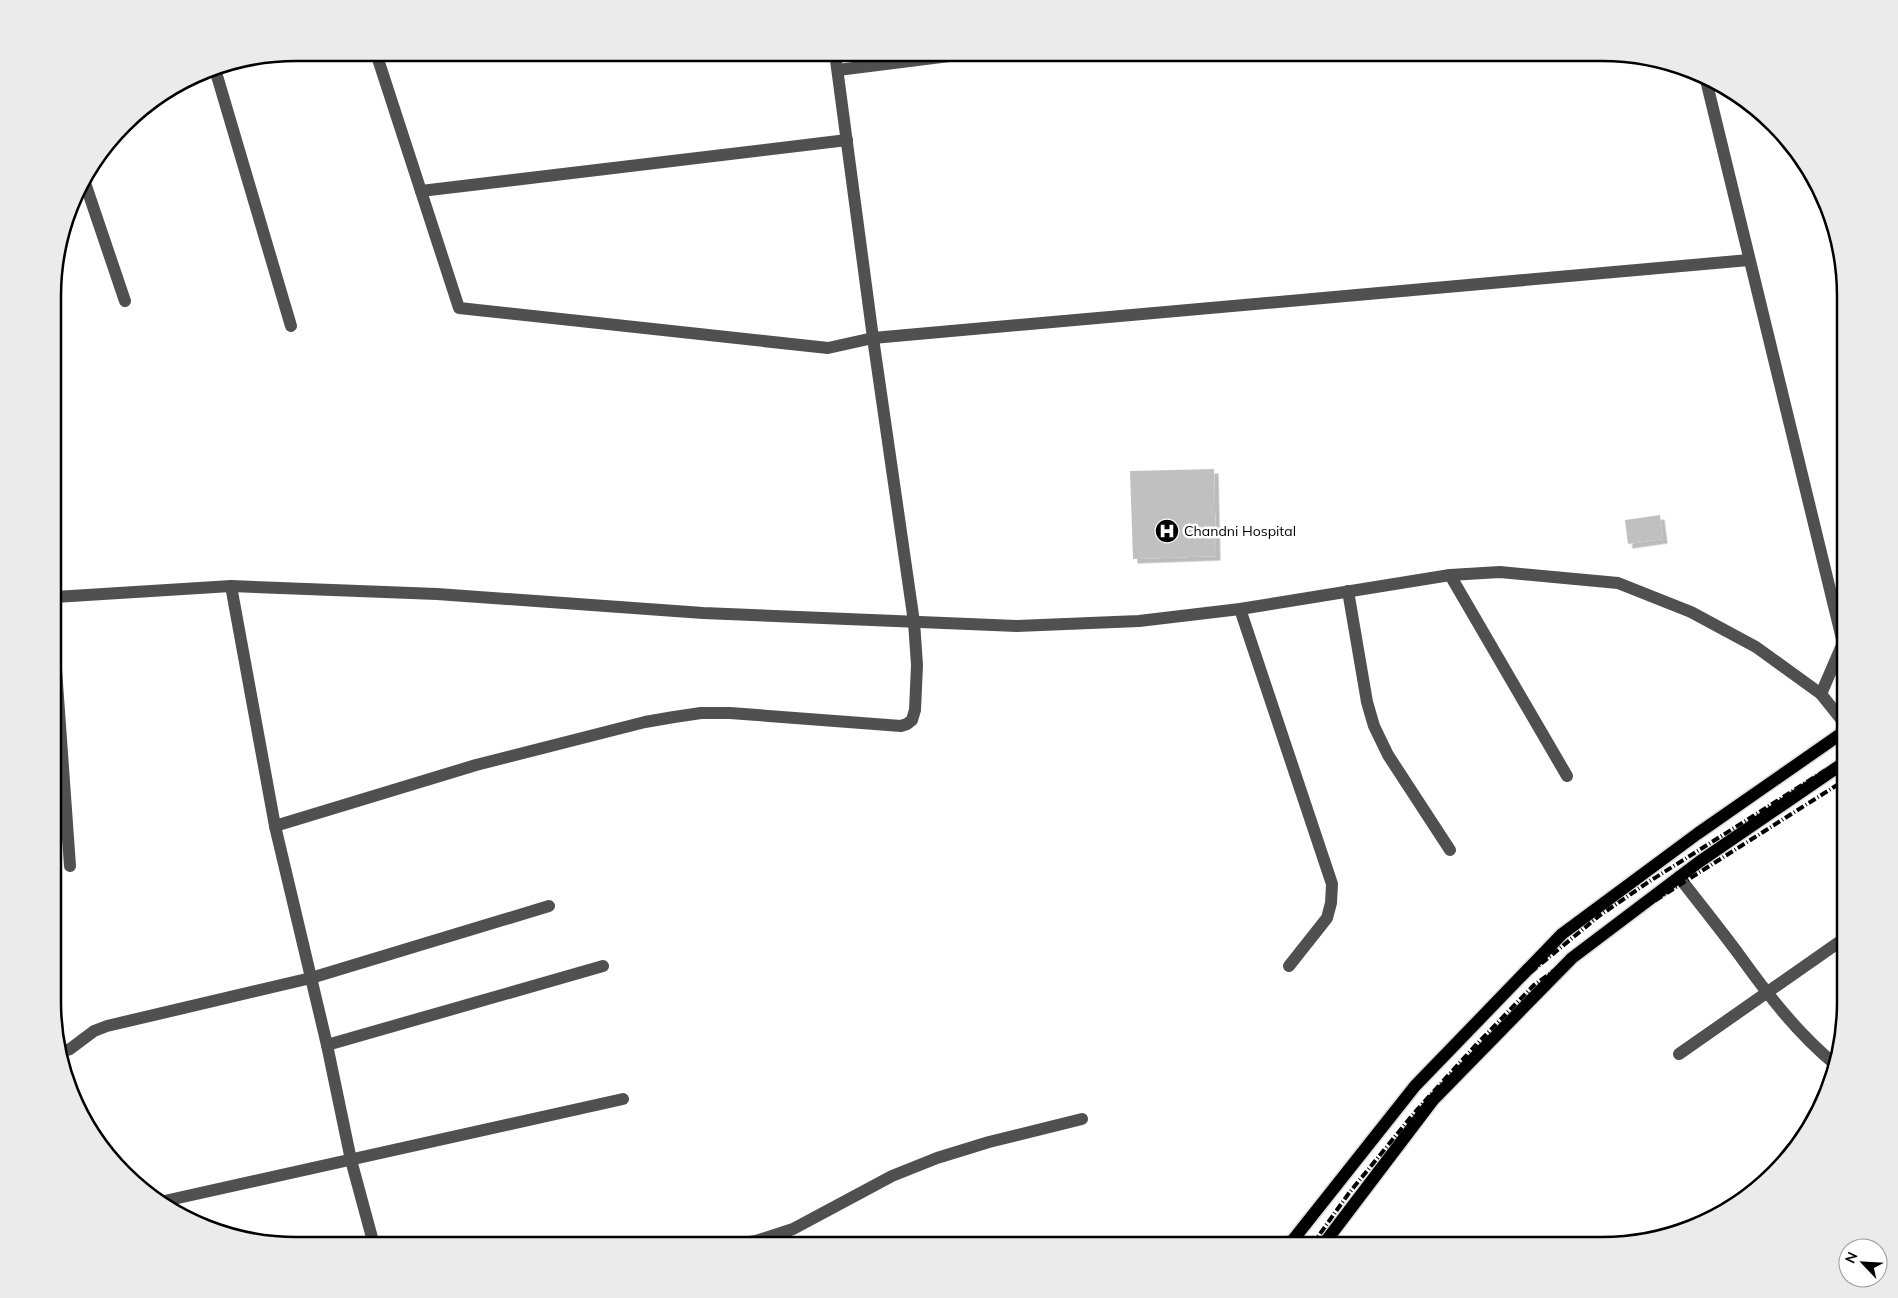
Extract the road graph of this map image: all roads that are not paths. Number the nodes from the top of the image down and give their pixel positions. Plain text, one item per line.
1 (379, 61) edge
2 (836, 61) edge
3 (909, 61) edge
4 (838, 70) junction
5 (216, 76) edge
6 (1707, 86) edge
7 (847, 140) junction
8 (87, 189) edge
9 (421, 192) junction
10 (1749, 260) junction
11 (125, 301) dead end
12 (291, 326) dead end
13 (873, 338) junction
14 (1450, 575) junction
15 (231, 586) junction
16 (1348, 591) junction
17 (61, 597) edge
18 (1240, 609) junction
19 (1837, 618) edge
20 (914, 622) junction
21 (1837, 657) edge
22 (1822, 694) junction
23 (1837, 714) edge
24 (1837, 737) edge
25 (61, 747) edge
26 (1837, 768) edge
27 (1567, 776) dead end
28 (275, 826) junction
29 (1450, 850) dead end
30 (70, 866) dead end
31 (1679, 877) junction
32 (549, 906) dead end
33 (1837, 944) edge
34 (602, 966) dead end
35 (1289, 966) dead end
36 (311, 978) junction
37 (1766, 993) junction
38 (327, 1044) junction
39 (66, 1050) edge
40 (1679, 1054) dead end
41 (1830, 1059) edge
42 (623, 1099) dead end
43 (1082, 1119) dead end
44 (351, 1160) junction
45 (170, 1200) edge
46 (372, 1237) edge
47 (768, 1237) edge
48 (1295, 1237) edge
49 (1329, 1237) edge

1 - 9 street
2 - 4 street
3 - 4 street
4 - 7 street
5 - 12 street
6 - 10 street
7 - 9 street
7 - 13 street
8 - 11 street
9 - 13 street
10 - 13 street
10 - 19 street
13 - 20 street
14 - 16 street
14 - 22 street
14 - 27 street
15 - 17 street
15 - 20 street
15 - 28 street
16 - 18 street
16 - 29 street
18 - 20 street
18 - 35 street
20 - 28 street
21 - 22 street
22 - 23 street
24 - 48 main road
25 - 30 street
26 - 31 main road
28 - 36 street
31 - 37 street
31 - 49 main road
32 - 36 street
33 - 37 street
34 - 38 street
36 - 38 street
36 - 39 street
37 - 40 street
37 - 41 street
38 - 44 street
42 - 44 street
43 - 47 street
44 - 45 street
44 - 46 street

